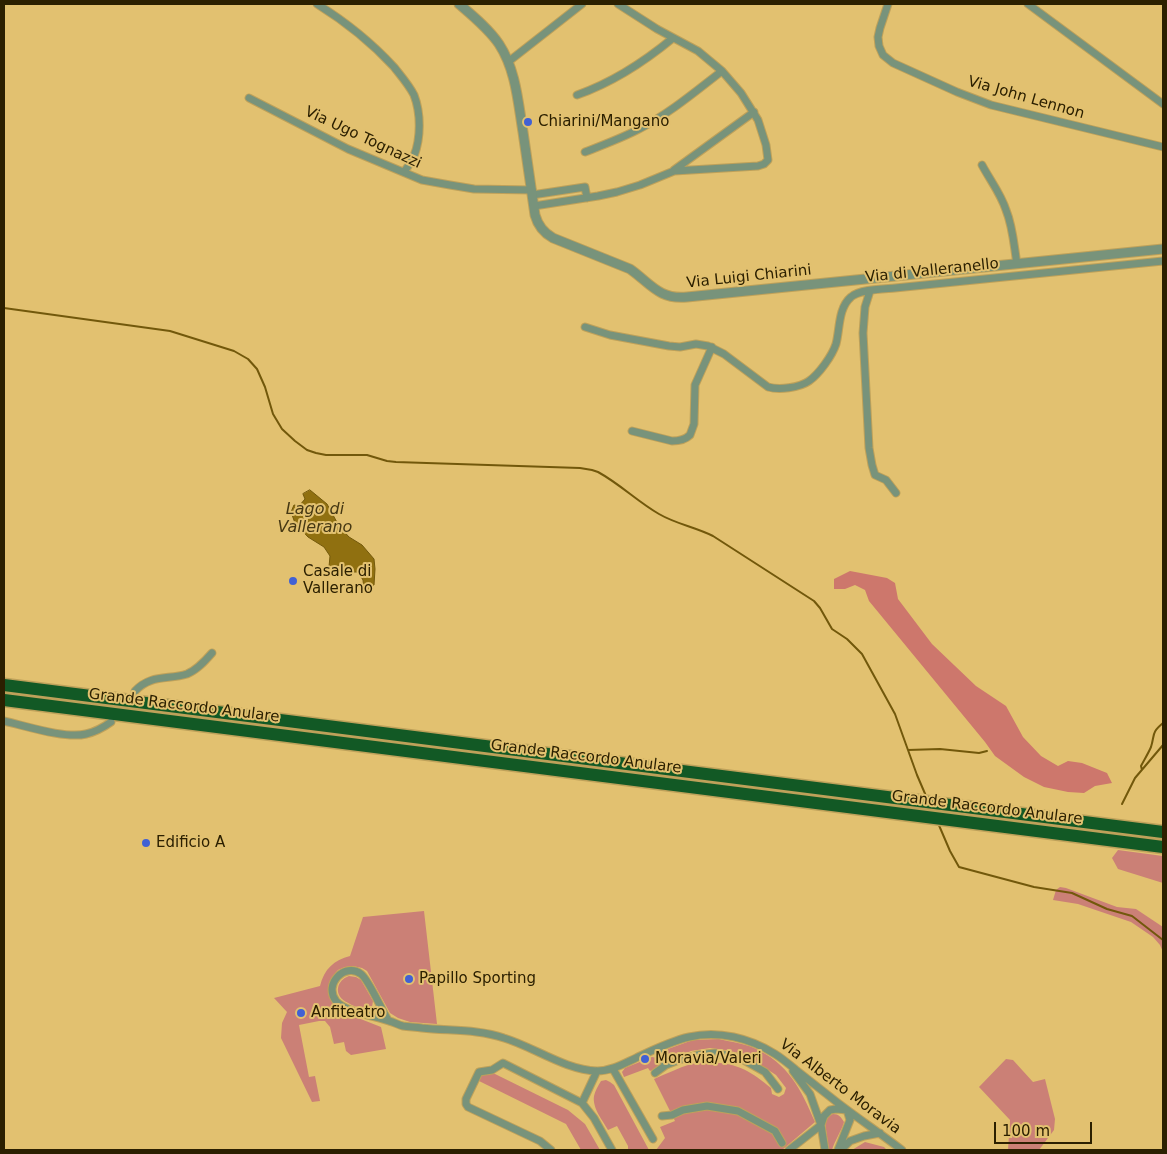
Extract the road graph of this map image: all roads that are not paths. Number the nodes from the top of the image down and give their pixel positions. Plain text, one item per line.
1 (317, 4) edge
2 (459, 4) edge
3 (582, 4) edge
4 (618, 4) edge
5 (888, 4) edge
6 (1028, 4) edge
7 (673, 38) junction
8 (508, 62) junction
9 (722, 71) junction
10 (577, 95) dead end
11 (248, 98) dead end
12 (1163, 104) edge
13 (754, 112) junction
14 (1163, 147) edge
15 (585, 152) dead end
16 (982, 165) dead end
17 (674, 171) junction
18 (404, 172) junction
19 (532, 193) junction
20 (586, 198) junction
21 (534, 206) junction
22 (1163, 249) edge
23 (1163, 261) edge
24 (1017, 264) junction
25 (870, 291) junction
26 (585, 328) dead end
27 (712, 347) junction
28 (632, 432) dead end
29 (896, 493) dead end
30 (212, 654) dead end
31 (6, 685) edge
32 (135, 690) dead end
33 (4, 700) edge
34 (4, 708) edge
35 (92, 711) junction
36 (4, 721) edge
37 (111, 722) dead end
38 (1163, 832) edge
39 (1163, 847) edge
40 (388, 1020) junction
41 (658, 1048) junction
42 (786, 1063) junction
43 (666, 1065) junction
44 (612, 1069) junction
45 (597, 1071) junction
46 (655, 1073) dead end
47 (778, 1089) dead end
48 (582, 1103) junction
49 (847, 1110) junction
50 (662, 1116) dead end
51 (821, 1124) junction
52 (880, 1134) junction
53 (653, 1139) dead end
54 (782, 1143) dead end
55 (551, 1150) edge
56 (612, 1150) edge
57 (789, 1150) edge
58 (825, 1150) edge
59 (840, 1150) edge
60 (902, 1150) edge

1 - 18 street
2 - 8 street, Via Luigi Chiarini
3 - 8 street
4 - 7 street
5 - 14 street, Via John Lennon
6 - 12 street
7 - 9 street
7 - 10 street
8 - 19 street, Via Luigi Chiarini
9 - 13 street
9 - 15 street
11 - 18 street, Via Ugo Tognazzi
13 - 17 street
13 - 17 street
16 - 24 street
17 - 20 street
18 - 19 street, Via Ugo Tognazzi
19 - 20 street, Via Ugo Tognazzi
19 - 21 street, Via Luigi Chiarini
20 - 21 street
21 - 24 street, Via Luigi Chiarini
22 - 24 street, Via Luigi Chiarini
23 - 25 street, Via di Valleranello
25 - 27 street, Via di Valleranello
25 - 29 street
26 - 27 street
27 - 28 street
30 - 32 street
31 - 38 highway, Grande Raccordo Anulare
33 - 35 highway, Grande Raccordo Anulare
34 - 35 highway
35 - 39 highway, Grande Raccordo Anulare
36 - 37 street
40 - 40 street, Via Alberto Moravia
40 - 45 street, Via Alberto Moravia
41 - 42 street, Via Alberto Moravia
41 - 43 street
41 - 44 street, Via Alberto Moravia
42 - 49 street, Via Alberto Moravia
42 - 51 street
43 - 46 street
43 - 47 street
44 - 45 street, Via Alberto Moravia
44 - 53 street
45 - 48 street
48 - 55 street
48 - 56 street
49 - 51 street
49 - 52 street, Via Alberto Moravia
49 - 59 street
50 - 54 street
51 - 57 street
51 - 58 street
52 - 59 street
52 - 60 street, Via Alberto Moravia

